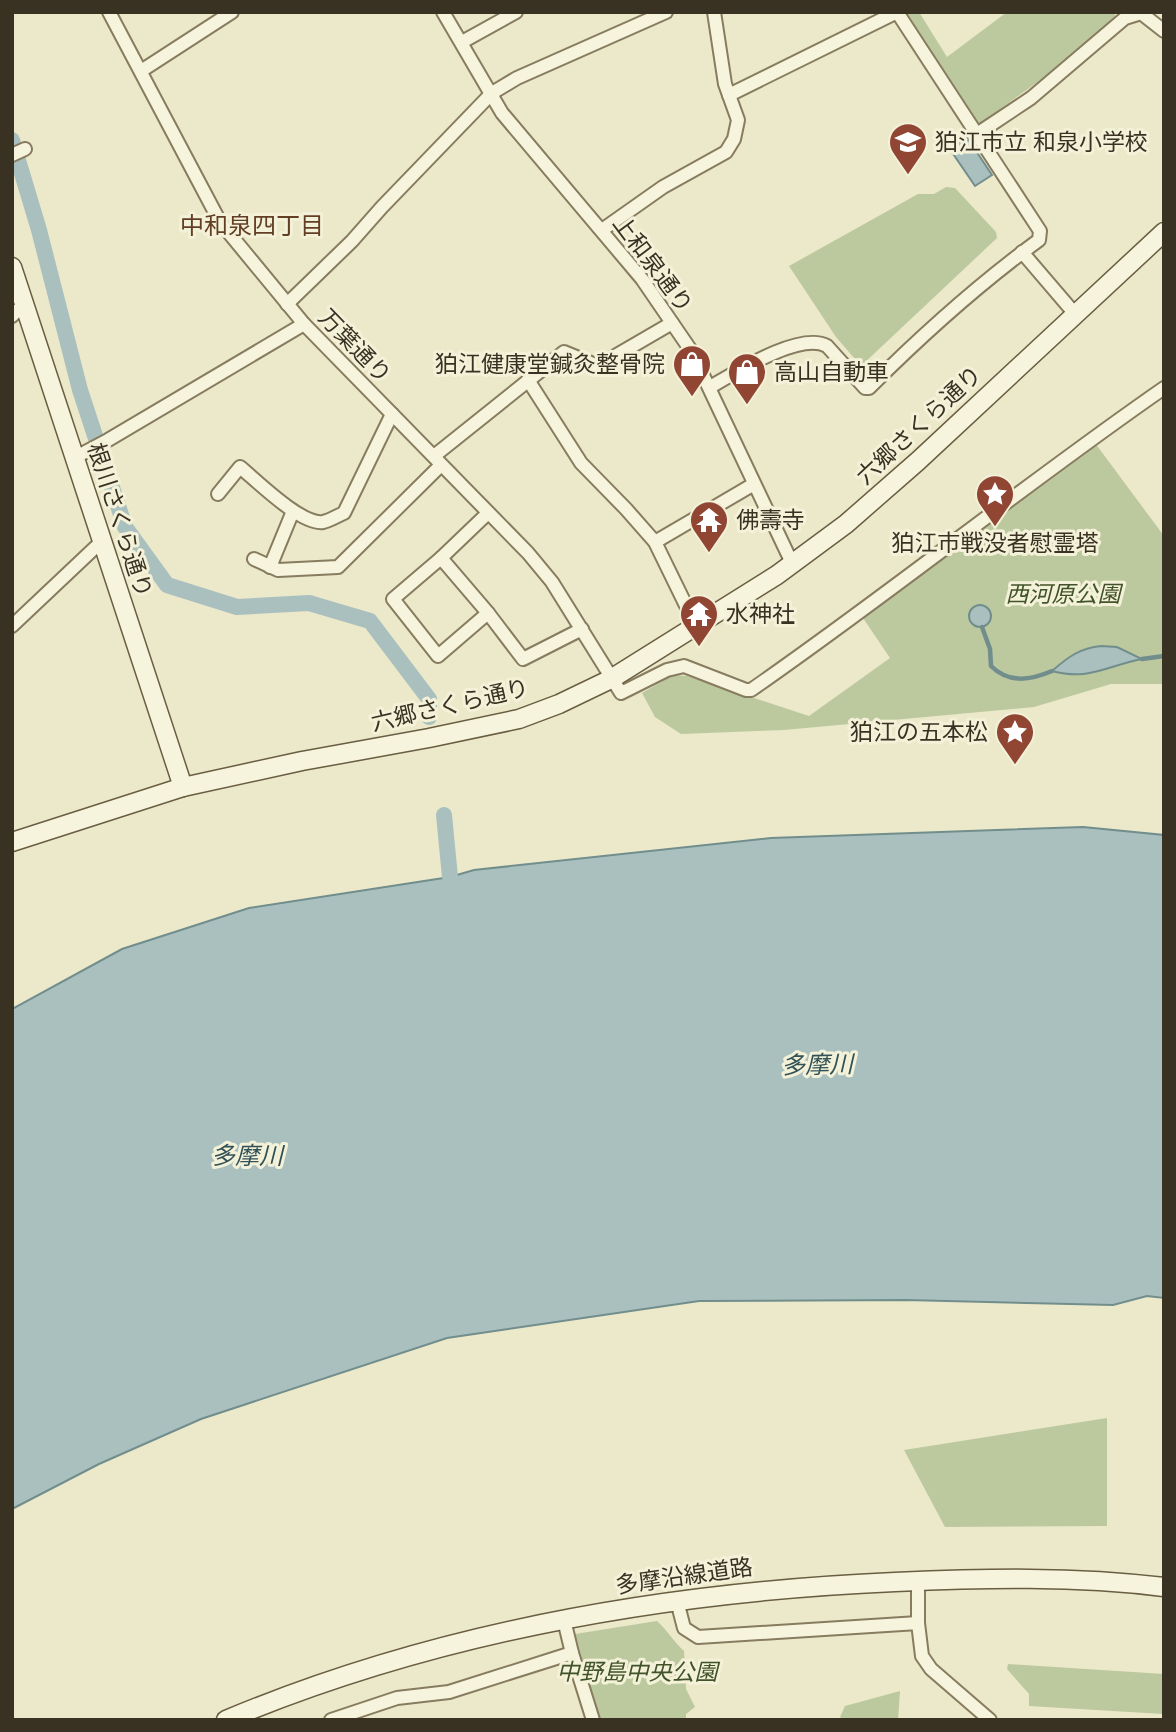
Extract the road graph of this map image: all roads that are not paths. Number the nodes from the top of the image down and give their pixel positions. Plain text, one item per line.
1 (109, 12) edge
2 (232, 12) edge
3 (443, 12) edge
4 (516, 12) edge
5 (666, 12) edge
6 (714, 12) edge
7 (897, 12) edge
8 (1123, 15) edge
9 (1164, 31) edge
10 (462, 42) junction
11 (141, 71) junction
12 (492, 93) junction
13 (729, 95) junction
14 (977, 134) junction
15 (25, 149) dead end
16 (12, 155) edge
17 (602, 230) junction
18 (1164, 232) edge
19 (1022, 252) junction
20 (12, 267) edge
21 (287, 304) junction
22 (18, 310) edge
23 (1075, 314) junction
24 (672, 323) junction
25 (304, 324) junction
26 (528, 380) junction
27 (710, 387) junction
28 (1164, 388) edge
29 (392, 414) junction
30 (81, 454) junction
31 (437, 460) junction
32 (754, 484) junction
33 (218, 494) dead end
34 (293, 511) junction
35 (488, 513) junction
36 (102, 541) junction
37 (655, 542) junction
38 (441, 558) junction
39 (254, 559) dead end
40 (792, 564) junction
41 (270, 567) junction
42 (488, 613) junction
43 (12, 626) edge
44 (696, 626) junction
45 (582, 629) junction
46 (611, 679) junction
47 (183, 787) junction
48 (12, 842) edge
49 (919, 1581) junction
50 (1164, 1587) edge
51 (677, 1601) junction
52 (564, 1620) junction
53 (918, 1623) junction
54 (572, 1653) junction
55 (226, 1720) edge
56 (331, 1720) edge
57 (593, 1720) edge
58 (990, 1720) edge

1 - 11 street, 万葉通り
2 - 11 street
3 - 10 street, 上和泉通り
4 - 10 street
5 - 12 street
6 - 13 street
7 - 13 street
7 - 14 street
8 - 9 street
8 - 14 street
10 - 12 street, 上和泉通り
11 - 21 street, 万葉通り
12 - 17 street, 上和泉通り
12 - 21 street
13 - 17 street
14 - 19 street
15 - 16 street
17 - 24 street, 上和泉通り
18 - 23 street, 六郷さくら通り
19 - 23 street
19 - 27 street
20 - 22 street, 根川さくら通り
21 - 25 street, 万葉通り
22 - 30 street, 根川さくら通り
23 - 40 street, 六郷さくら通り
24 - 26 street
24 - 27 street, 上和泉通り
25 - 29 street, 万葉通り
25 - 30 street
26 - 31 street
26 - 37 street
27 - 32 street, 上和泉通り
28 - 46 street
29 - 31 street, 万葉通り
29 - 34 street
30 - 36 street, 根川さくら通り
31 - 35 street, 万葉通り
31 - 41 street
32 - 37 street
32 - 40 street, 上和泉通り
33 - 34 street
34 - 41 street
35 - 38 street
35 - 45 street, 万葉通り
36 - 43 street
36 - 47 street, 根川さくら通り
37 - 44 street
38 - 42 street
38 - 42 street
39 - 41 street
40 - 44 street, 六郷さくら通り
42 - 45 street
44 - 46 street, 六郷さくら通り
45 - 46 street, 万葉通り
46 - 47 street, 六郷さくら通り
47 - 48 street, 六郷さくら通り
49 - 50 street, 多摩沿線道路
49 - 51 street, 多摩沿線道路
49 - 53 street
51 - 52 street, 多摩沿線道路
51 - 53 street
52 - 54 street
52 - 55 street, 多摩沿線道路
53 - 58 street
54 - 56 street
54 - 57 street

